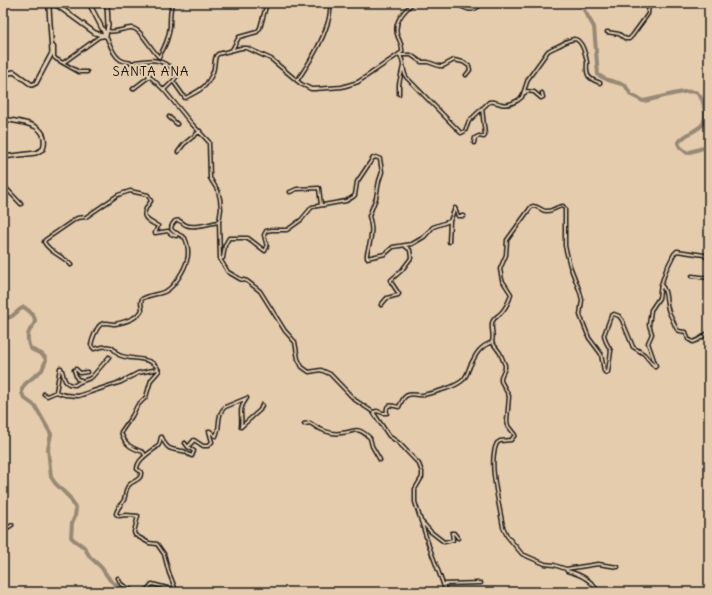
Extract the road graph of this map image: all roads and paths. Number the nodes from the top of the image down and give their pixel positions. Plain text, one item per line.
1 (89, 3) edge
2 (107, 3) edge
3 (172, 3) edge
4 (267, 3) edge
5 (331, 3) edge
6 (414, 3) edge
7 (445, 3) edge
8 (449, 3) edge
9 (455, 3) edge
10 (482, 3) edge
11 (649, 3) edge
12 (107, 31) junction
13 (607, 32) dead end
14 (106, 36) junction
15 (52, 45) junction
16 (232, 50) junction
17 (400, 55) junction
18 (159, 57) junction
19 (158, 60) junction
20 (131, 62) junction
21 (63, 63) junction
22 (404, 63) junction
23 (87, 72) dead end
24 (466, 75) dead end
25 (150, 76) junction
26 (3, 78) edge
27 (173, 81) junction
28 (297, 81) junction
29 (600, 83) dead end
30 (133, 89) dead end
31 (164, 90) junction
32 (542, 93) dead end
33 (399, 94) dead end
34 (524, 94) junction
35 (482, 108) junction
36 (169, 117) dead end
37 (3, 118) edge
38 (177, 124) dead end
39 (200, 131) junction
40 (474, 143) dead end
41 (178, 152) dead end
42 (3, 157) edge
43 (3, 184) edge
44 (290, 192) dead end
45 (21, 204) dead end
46 (321, 205) junction
47 (464, 216) dead end
48 (450, 221) junction
49 (219, 222) junction
50 (177, 233) junction
51 (449, 242) dead end
52 (404, 245) junction
53 (220, 259) junction
54 (709, 260) edge
55 (71, 265) dead end
56 (692, 276) dead end
57 (709, 278) edge
58 (661, 285) junction
59 (381, 305) dead end
60 (708, 333) dead end
61 (492, 342) junction
62 (108, 357) dead end
63 (158, 369) junction
64 (87, 372) dead end
65 (81, 380) junction
66 (56, 392) junction
67 (44, 394) dead end
68 (262, 405) dead end
69 (373, 412) junction
70 (304, 424) dead end
71 (185, 443) dead end
72 (188, 447) junction
73 (145, 455) junction
74 (380, 460) dead end
75 (420, 520) junction
76 (12, 526) dead end
77 (3, 532) edge
78 (458, 538) dead end
79 (618, 567) dead end
80 (566, 569) junction
81 (118, 578) dead end
82 (480, 583) dead end
83 (444, 584) junction
84 (134, 592) edge
85 (145, 592) edge
86 (446, 592) edge
87 (598, 592) edge

1 - 14 street
2 - 12 street
3 - 18 street
4 - 16 street
5 - 28 street
6 - 17 street
7 - 8 street
9 - 10 street
11 - 13 street
12 - 14 street
12 - 18 street
14 - 15 street
14 - 20 street
14 - 21 street
15 - 21 street
15 - 26 street
16 - 27 street
16 - 28 street
17 - 22 street
17 - 24 street
17 - 28 street
18 - 19 street
19 - 20 street
19 - 27 street
20 - 25 street
21 - 23 street
22 - 33 street
22 - 35 street
25 - 30 street
25 - 31 street
27 - 31 street
29 - 34 street
31 - 39 street
32 - 34 street
34 - 35 street
35 - 40 street
36 - 38 street
37 - 42 street
39 - 41 street
39 - 49 street
43 - 45 street
44 - 46 street
46 - 52 street
46 - 53 street
47 - 48 street
48 - 51 street
48 - 52 street
49 - 50 street
49 - 53 street
50 - 55 street
50 - 63 street
52 - 59 street
53 - 69 street
54 - 58 street
56 - 57 street
58 - 60 street
58 - 61 street
61 - 69 street
61 - 80 street
62 - 65 street
63 - 66 street
63 - 73 street
64 - 65 street
65 - 66 street
66 - 67 street
68 - 72 street
69 - 75 street
70 - 74 street
71 - 72 street
72 - 73 street
73 - 85 street
75 - 78 street
75 - 83 street
76 - 77 street
79 - 80 street
80 - 87 street
81 - 84 street
82 - 83 street
83 - 86 street

